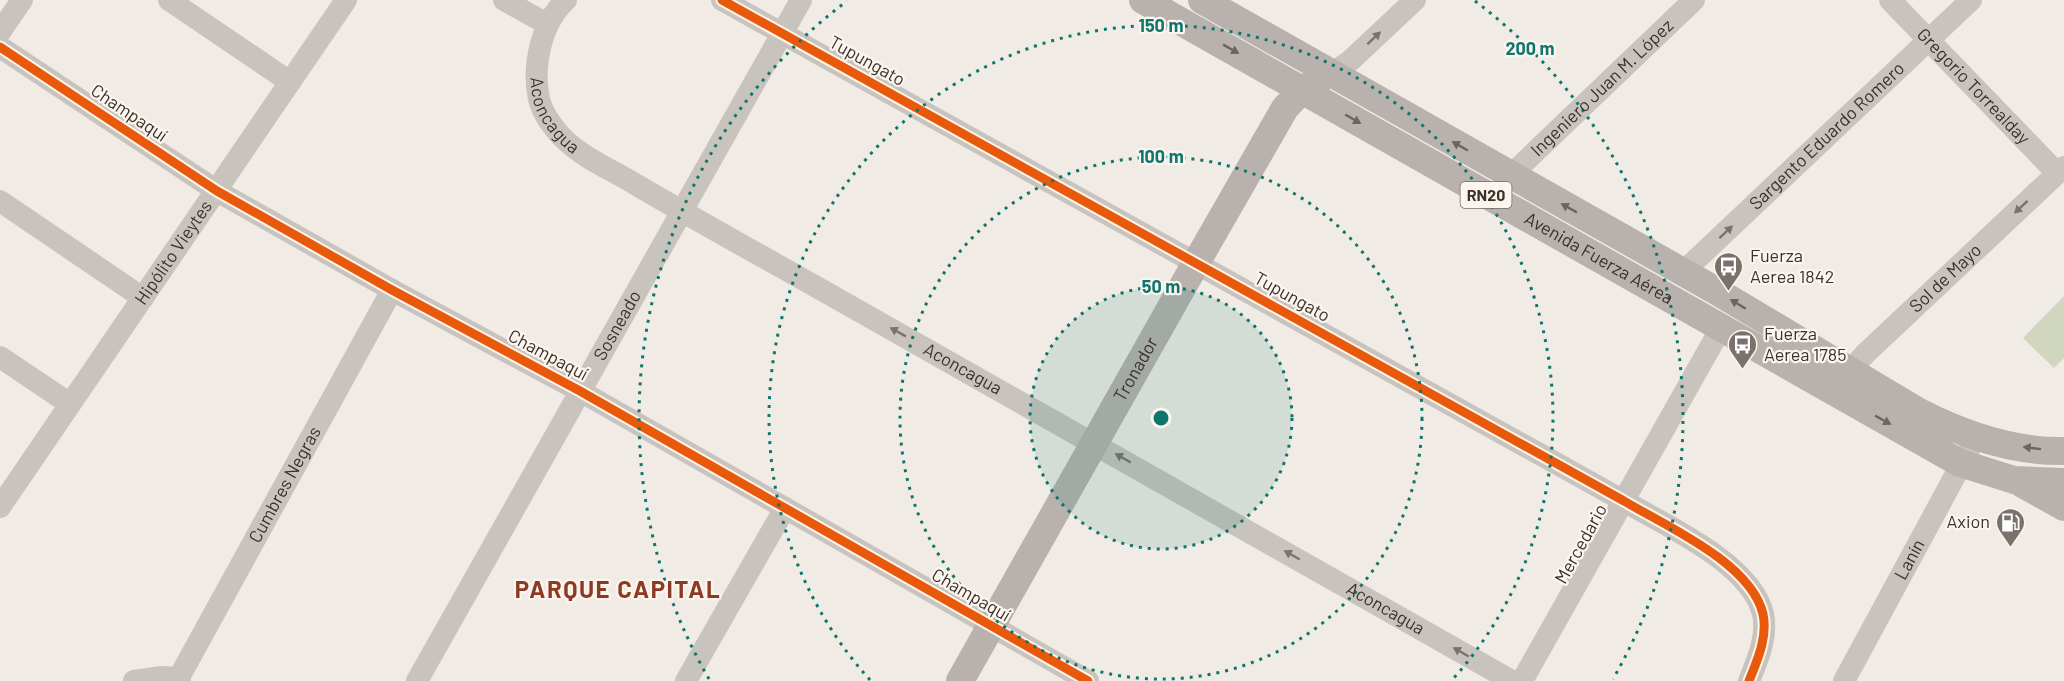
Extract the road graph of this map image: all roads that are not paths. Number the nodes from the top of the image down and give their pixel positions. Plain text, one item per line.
1 (22, 0) edge
2 (169, 0) edge
3 (346, 0) edge
4 (504, 0) edge
5 (566, 0) edge
6 (722, 0) edge
7 (801, 0) edge
8 (1143, 0) edge
9 (1202, 0) edge
10 (1415, 0) edge
11 (1694, 0) edge
12 (1890, 0) edge
13 (1971, 0) edge
14 (547, 24) junction
15 (0, 32) edge
16 (782, 33) junction
17 (1929, 40) junction
18 (0, 47) edge
19 (1331, 74) junction
20 (290, 82) junction
21 (1302, 90) junction
22 (2061, 170) edge
23 (1511, 175) junction
24 (217, 191) junction
25 (0, 201) edge
26 (681, 211) junction
27 (1196, 263) junction
28 (1683, 272) junction
29 (392, 290) junction
30 (143, 298) junction
31 (1721, 328) junction
32 (0, 357) edge
33 (1850, 370) junction
34 (580, 391) junction
35 (1832, 392) junction
36 (70, 404) junction
37 (1977, 437) junction
38 (1095, 442) junction
39 (2064, 451) edge
40 (1960, 463) junction
41 (2014, 480) junction
42 (2064, 482) edge
43 (1624, 501) junction
44 (0, 507) edge
45 (2064, 507) edge
46 (785, 508) junction
47 (991, 626) junction
48 (178, 680) edge
49 (134, 681) edge
50 (417, 681) edge
51 (686, 681) edge
52 (960, 681) edge
53 (1088, 681) edge
54 (1512, 681) edge
55 (1522, 681) edge
56 (1749, 681) edge
57 (1844, 681) edge

1 - 15 street
2 - 20 street
3 - 20 street, Hipólito Vieytes
4 - 14 street
5 - 14 street
6 - 16 street, Tupungato
7 - 16 street, Sosneado
8 -> 21 main road, Avenida Fuerza Aérea / RN20
9 - 19 main road, Avenida Fuerza Aérea / RN20
19 -> 10 street
11 - 23 street, Ingeniero Juan M. López
12 - 17 street, Gregorio Torrealday
13 - 17 street, Sargento Eduardo Romero
14 - 26 street, Aconcagua
16 - 26 street, Sosneado
16 - 27 street, Tupungato
17 - 22 street, Gregorio Torrealday
28 -> 17 street, Sargento Eduardo Romero
18 - 24 street, Champaquí
19 - 21 main road, Tronador
23 -> 19 main road, Avenida Fuerza Aérea / RN20
20 - 24 street, Hipólito Vieytes
21 - 27 main road, Tronador
21 -> 31 main road, Avenida Fuerza Aérea / RN20
22 -> 33 street, Sol de Mayo
28 -> 23 main road, Avenida Fuerza Aérea / RN20
24 - 29 street, Champaquí
24 - 30 street, Hipólito Vieytes
25 - 30 street
26 - 34 street, Sosneado
38 -> 26 street, Aconcagua
27 - 38 main road, Tronador
27 - 43 street, Tupungato
33 -> 28 main road, Avenida Fuerza Aérea / RN20
29 - 34 street, Champaquí
29 - 48 street, Cumbres Negras
30 - 36 street, Hipólito Vieytes
31 - 35 main road, Avenida Fuerza Aérea / RN20
31 - 43 street, Mercedario
32 - 36 street
33 - 35 street, Sol de Mayo
33 - 37 main road, Avenida Fuerza Aérea / RN20
34 - 46 street, Champaquí
34 - 50 street, Sosneado
35 -> 40 main road, Avenida Fuerza Aérea / RN20
36 - 44 street, Hipólito Vieytes
39 -> 37 main road, Avenida Fuerza Aérea / RN20
37 - 40 street, Lanín
38 - 47 main road, Tronador
54 -> 38 street, Aconcagua
40 - 41 main road, Avenida Fuerza Aérea / RN20
40 - 57 street, Lanín
41 - 42 main road, Avenida Fuerza Aérea / RN20
41 - 45 main road
43 - 55 street, Mercedario
43 - 56 street, Tupungato
46 - 47 street, Champaquí
46 - 51 street
47 - 52 main road, Tronador
47 - 53 street, Champaquí
48 - 49 street

